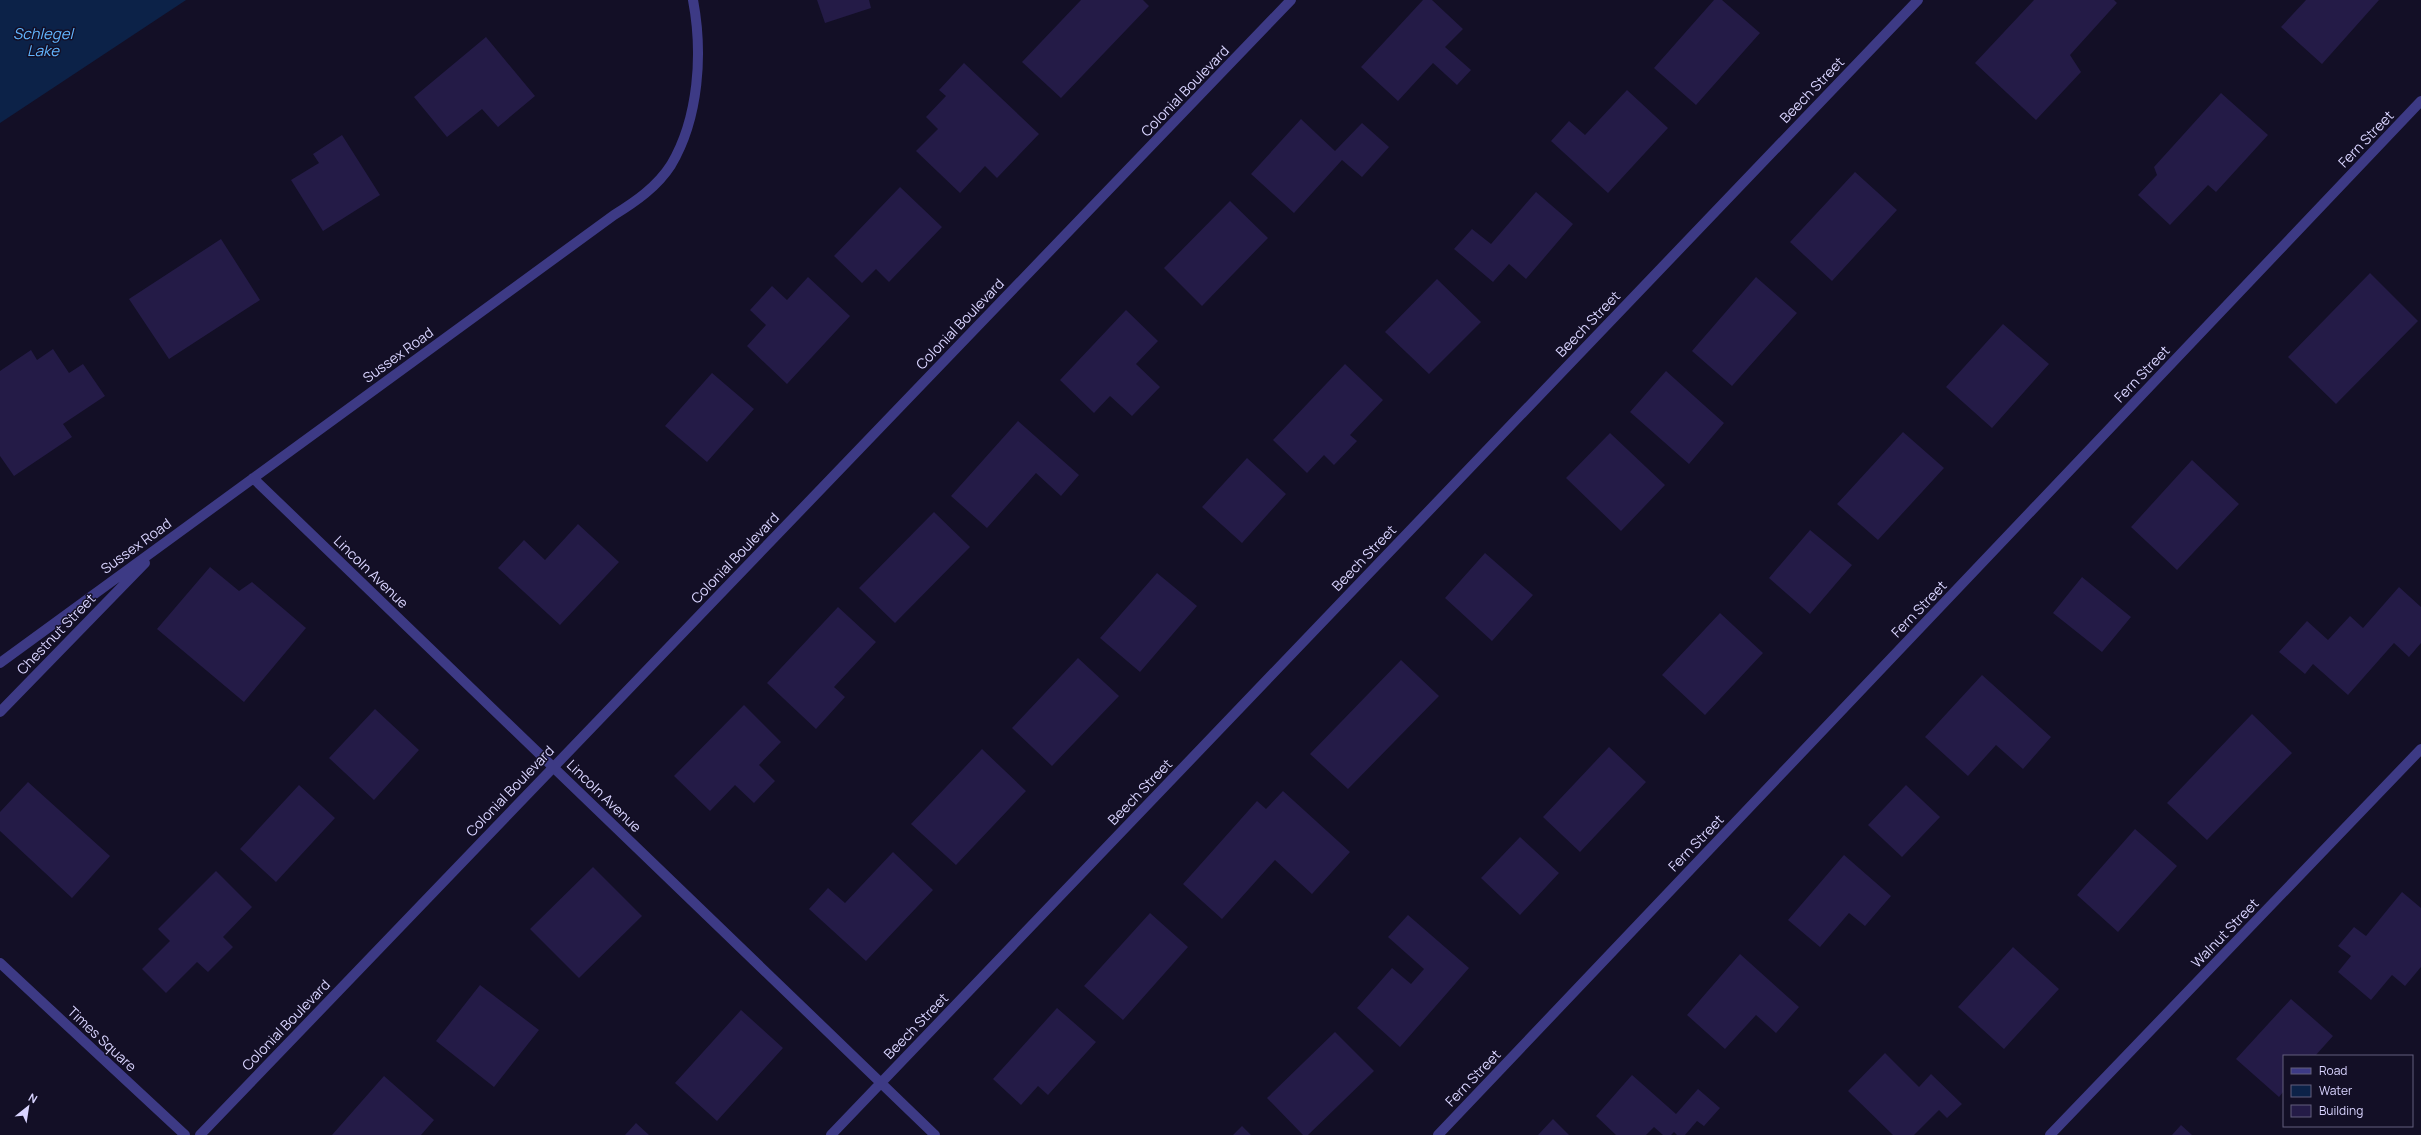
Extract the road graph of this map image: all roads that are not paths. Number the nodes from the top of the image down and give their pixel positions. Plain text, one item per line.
1 (693, 0) edge
2 (1291, 0) edge
3 (1918, 0) edge
4 (2421, 101) edge
5 (254, 478) junction
6 (166, 542) junction
7 (0, 663) edge
8 (0, 712) edge
9 (2421, 749) edge
10 (553, 767) junction
11 (0, 964) edge
12 (882, 1083) junction
13 (185, 1135) edge
14 (200, 1135) edge
15 (831, 1135) edge
16 (935, 1135) edge
17 (1438, 1135) edge
18 (2050, 1135) edge

1 - 5 street, Sussex Road
2 - 10 street, Colonial Boulevard
3 - 12 street, Beech Street
4 - 17 street, Fern Street
5 - 6 street, Sussex Road
5 - 10 street, Lincoln Avenue
6 - 7 street, Sussex Road
6 - 8 street, Chestnut Street
9 - 18 street, Walnut Street
10 - 12 street, Lincoln Avenue
10 - 14 street, Colonial Boulevard
11 - 13 street, Times Square
12 - 15 street, Beech Street
12 - 16 street, Lincoln Avenue

